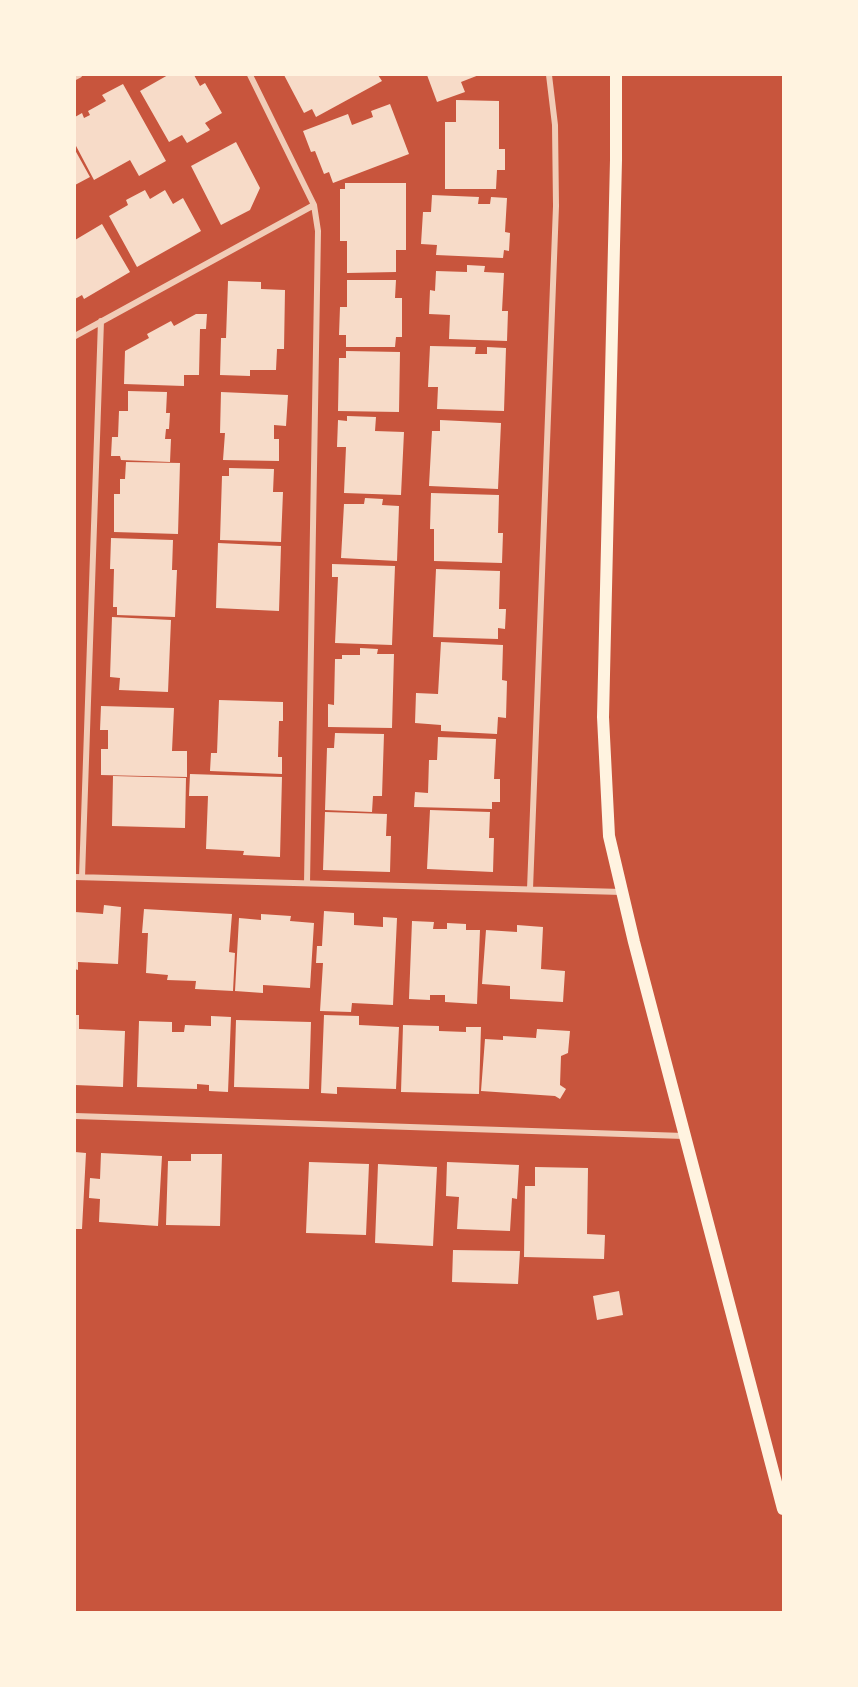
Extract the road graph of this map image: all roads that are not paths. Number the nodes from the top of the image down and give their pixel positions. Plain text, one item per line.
1 (79, 75) edge
2 (250, 75) edge
3 (549, 75) edge
4 (616, 75) edge
5 (75, 77) edge
6 (314, 205) junction
7 (101, 321) junction
8 (75, 336) edge
9 (79, 877) edge
10 (307, 883) junction
11 (530, 889) junction
12 (622, 892) junction
13 (75, 1116) edge
14 (684, 1136) junction
15 (783, 1509) edge

1 - 5 street
2 - 6 street
3 - 11 street
4 - 12 main road
6 - 7 street
6 - 10 street
7 - 8 street
7 - 9 street
9 - 10 street
10 - 11 street
11 - 12 street
12 - 14 main road
13 - 14 street
14 - 15 main road

